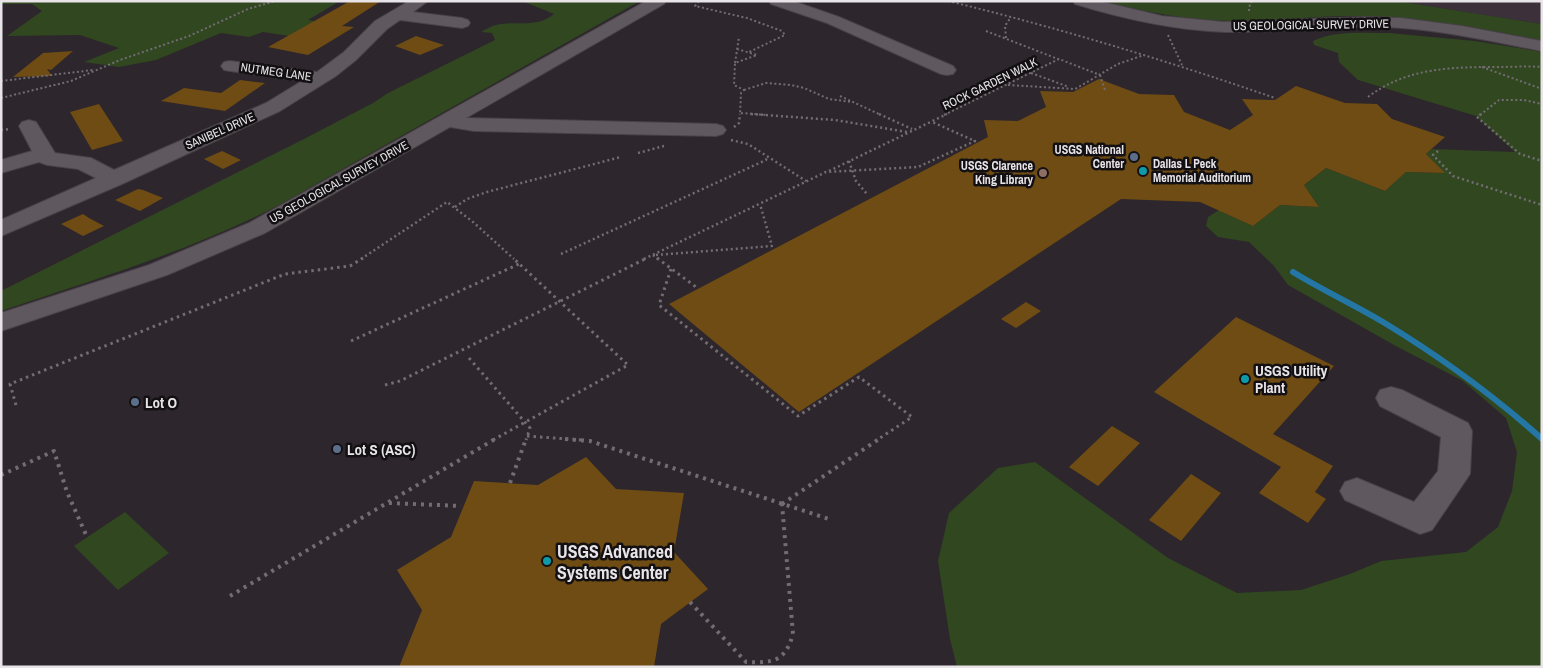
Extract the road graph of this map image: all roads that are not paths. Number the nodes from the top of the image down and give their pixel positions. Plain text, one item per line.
1 (420, 1) edge
2 (658, 1) edge
3 (778, 1) edge
4 (1081, 1) edge
5 (395, 15) junction
6 (462, 23) dead end
7 (1542, 46) edge
8 (230, 66) dead end
9 (947, 70) dead end
10 (321, 78) junction
11 (448, 121) junction
12 (29, 126) dead end
13 (724, 134) road end
14 (44, 154) junction
15 (1, 167) edge
16 (114, 179) junction
17 (1, 229) edge
18 (1, 322) edge
19 (1391, 398) dead end
20 (1357, 491) dead end

1 - 5 street, SANIBEL DRIVE
2 - 11 street, US GEOLOGICAL SURVEY DRIVE
3 - 9 street
4 - 7 street, US GEOLOGICAL SURVEY DRIVE
5 - 6 street
5 - 10 street, SANIBEL DRIVE
8 - 10 street, NUTMEG LANE
10 - 16 street, SANIBEL DRIVE
11 - 13 street
11 - 18 street, US GEOLOGICAL SURVEY DRIVE
12 - 14 street
14 - 15 street
14 - 16 street
16 - 17 street, SANIBEL DRIVE
19 - 20 street

